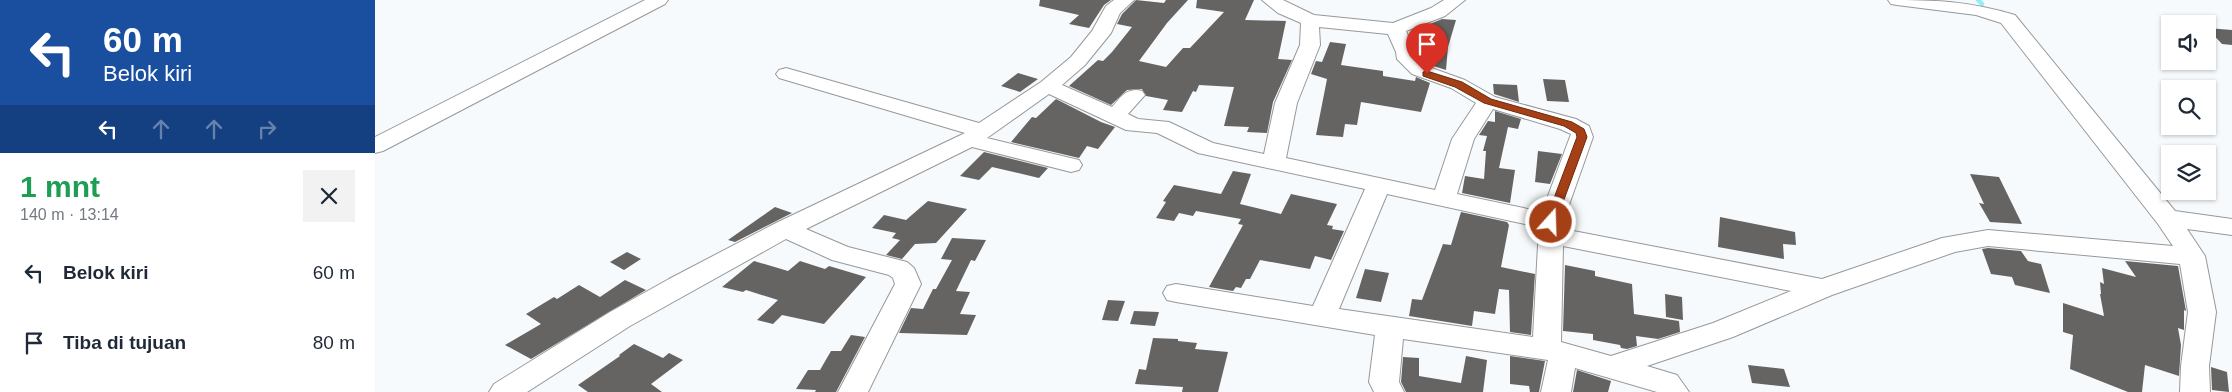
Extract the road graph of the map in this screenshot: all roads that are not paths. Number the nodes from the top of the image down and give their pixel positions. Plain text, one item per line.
1 (659, 0) edge
2 (1125, 0) edge
3 (1271, 0) edge
4 (1456, 0) edge
5 (1897, 0) edge
6 (1310, 20) junction
7 (1395, 29) junction
8 (786, 74) dead end
9 (1048, 86) junction
10 (1135, 95) dead end
11 (1488, 101) junction
12 (1115, 116) junction
13 (976, 136) junction
14 (375, 146) edge
15 (1274, 162) junction
16 (1071, 165) dead end
17 (1379, 184) junction
18 (1444, 199) junction
19 (2167, 218) junction
20 (2232, 227) edge
21 (1551, 228) junction
22 (785, 229) junction
23 (2191, 256) junction
24 (1823, 288) junction
25 (1176, 293) dead end
26 (1322, 317) junction
27 (1390, 326) junction
28 (1555, 351) junction
29 (1612, 367) junction
30 (504, 392) edge
31 (853, 392) edge
32 (1389, 392) edge
33 (1556, 392) edge
34 (1674, 392) edge
35 (2195, 392) edge

1 - 14 street
2 - 9 street
3 - 6 street
4 - 7 street
5 - 19 street
6 - 7 street
6 - 15 street
7 - 11 street
8 - 13 street
9 - 12 street
9 - 13 street
10 - 12 street
11 - 18 street
11 - 21 street
12 - 15 street
13 - 16 street
13 - 22 street
15 - 17 street
17 - 18 street
17 - 26 street
18 - 21 street
19 - 20 street
19 - 23 street
21 - 24 street
21 - 28 street
22 - 30 street
22 - 31 street
23 - 24 street
23 - 35 street
24 - 29 street
25 - 26 street
26 - 27 street
27 - 28 street
27 - 32 street
28 - 29 street
28 - 33 street
29 - 34 street

